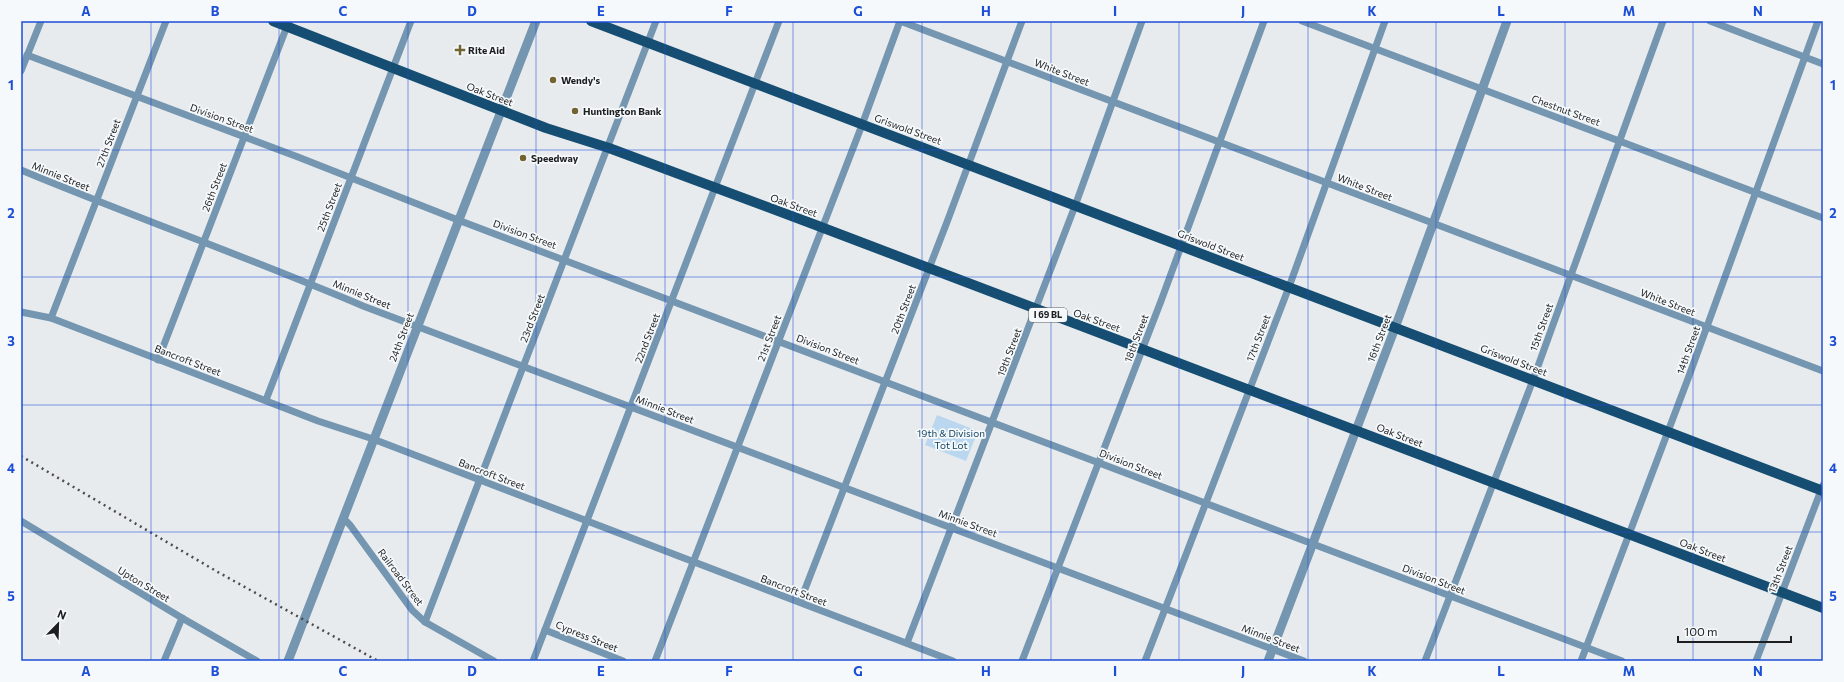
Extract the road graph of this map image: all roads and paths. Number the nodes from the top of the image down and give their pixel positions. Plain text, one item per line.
1 (41, 21) edge
2 (166, 21) edge
3 (273, 21) edge
4 (411, 21) edge
5 (536, 21) edge
6 (591, 21) edge
7 (656, 21) edge
8 (779, 21) edge
9 (900, 21) edge
10 (1022, 21) edge
11 (1142, 21) edge
12 (1264, 21) edge
13 (1302, 21) edge
14 (1385, 21) edge
15 (1507, 21) edge
16 (1663, 21) edge
17 (1710, 21) edge
18 (1818, 21) edge
19 (288, 24) edge
20 (649, 42) junction
21 (1375, 49) junction
22 (27, 55) junction
23 (1805, 57) junction
24 (1007, 61) junction
25 (1823, 64) edge
26 (393, 68) junction
27 (21, 71) edge
28 (755, 83) junction
29 (1482, 89) junction
30 (137, 97) junction
31 (1112, 102) junction
32 (501, 110) junction
33 (862, 125) junction
34 (245, 137) junction
35 (1619, 141) junction
36 (1220, 143) junction
37 (608, 148) junction
38 (969, 164) junction
39 (21, 170) edge
40 (352, 178) junction
41 (1326, 183) junction
42 (715, 188) junction
43 (1756, 192) junction
44 (96, 201) junction
45 (1075, 206) junction
46 (1823, 218) edge
47 (458, 220) junction
48 (1434, 224) junction
49 (822, 228) junction
50 (204, 242) junction
51 (1181, 247) junction
52 (565, 260) junction
53 (929, 269) junction
54 (1570, 275) junction
55 (311, 284) junction
56 (1289, 287) junction
57 (672, 300) junction
58 (1035, 310) junction
59 (21, 312) edge
60 (51, 318) junction
61 (417, 326) junction
62 (1707, 327) junction
63 (1395, 328) junction
64 (778, 341) junction
65 (1142, 350) junction
66 (158, 360) junction
67 (524, 366) junction
68 (1823, 371) edge
69 (1533, 380) junction
70 (886, 381) junction
71 (1249, 391) junction
72 (266, 400) junction
73 (631, 407) junction
74 (992, 422) junction
75 (1356, 431) junction
76 (1668, 433) junction
77 (373, 439) junction
78 (738, 447) junction
79 (1098, 462) junction
80 (480, 480) junction
81 (1494, 483) junction
82 (845, 487) junction
83 (1822, 489) edge
84 (1206, 503) junction
85 (343, 518) junction
86 (21, 521) edge
87 (587, 521) junction
88 (951, 527) junction
89 (1629, 535) junction
90 (1313, 543) junction
91 (693, 562) junction
92 (1058, 568) junction
93 (1782, 592) junction
94 (1450, 596) junction
95 (800, 602) junction
96 (1166, 608) junction
97 (1823, 608) edge
98 (182, 618) junction
99 (425, 622) junction
100 (545, 630) junction
101 (907, 643) junction
102 (1586, 648) junction
103 (1272, 649) junction
104 (164, 661) edge
105 (257, 661) edge
106 (288, 661) edge
107 (494, 661) edge
108 (533, 661) edge
109 (622, 661) edge
110 (655, 661) edge
111 (953, 661) edge
112 (1022, 661) edge
113 (1145, 661) edge
114 (1268, 661) edge
115 (1304, 661) edge
116 (1425, 661) edge
117 (1581, 661) edge
118 (1622, 661) edge
119 (1756, 661) edge

1 - 22 street
2 - 30 street, 27th Street
3 - 19 main road, Oak Street / I 69 BL
4 - 26 street, 25th Street
5 - 32 street, 24th Street
6 - 20 main road, Griswold Street
7 - 20 street, 23rd Street
8 - 28 street, 22nd Street
9 - 24 street, White Street
9 - 33 street, 21st Street
10 - 24 street, 20th Street
11 - 31 street, 19th Street
12 - 36 street, 18th Street
13 - 21 street, Chestnut Street
14 - 21 street, 17th Street
15 - 29 street, 16th Street
16 - 35 street, 15th Street
17 - 23 street
18 - 23 street, 14th Street
19 - 26 main road, Oak Street / I 69 BL
19 - 34 street, 26th Street
20 - 28 main road, Griswold Street
20 - 37 street, 23rd Street
21 - 29 street, Chestnut Street
21 - 41 street, 17th Street
22 - 27 street
22 - 30 street, Division Street
23 - 25 street
23 - 43 street, 14th Street
24 - 31 street, White Street
24 - 38 street, 20th Street
26 - 32 main road, Oak Street / I 69 BL
26 - 40 street, 25th Street
28 - 33 main road, Griswold Street
28 - 42 street, 22nd Street
29 - 35 street, Chestnut Street
29 - 48 street, 16th Street
30 - 34 street, Division Street
30 - 44 street, 27th Street
31 - 36 street, White Street
31 - 45 street, 19th Street
32 - 37 main road, Oak Street / I 69 BL
32 - 47 street, 24th Street
33 - 38 main road, Griswold Street
33 - 49 street, 21st Street
34 - 40 street, Division Street
34 - 50 street, 26th Street
35 - 43 street, Chestnut Street
35 - 54 street, 15th Street
36 - 41 street, White Street
36 - 51 street, 18th Street
37 - 42 main road, Oak Street / I 69 BL
37 - 52 street, 23rd Street
38 - 45 main road, Griswold Street
38 - 53 street, 20th Street
39 - 44 street, Minnie Street
40 - 47 street, Division Street
40 - 55 street, 25th Street
41 - 48 street, White Street
41 - 56 street, 17th Street
42 - 49 main road, Oak Street / I 69 BL
42 - 57 street, 22nd Street
43 - 46 street, Chestnut Street
43 - 62 street, 14th Street
44 - 50 street, Minnie Street
44 - 60 street, 27th Street
45 - 51 main road, Griswold Street
45 - 58 street, 19th Street
47 - 52 street, Division Street
47 - 61 street, 24th Street
48 - 54 street, White Street
48 - 63 street, 16th Street
49 - 53 main road, Oak Street / I 69 BL
49 - 64 street, 21st Street
50 - 55 street, Minnie Street
50 - 66 street, 26th Street
51 - 56 main road, Griswold Street
51 - 65 street, 18th Street
52 - 57 street, Division Street
52 - 67 street, 23rd Street
53 - 58 main road, Oak Street / I 69 BL
53 - 70 street, 20th Street
54 - 62 street, White Street
54 - 69 street, 15th Street
55 - 61 street, Minnie Street
55 - 72 street, 25th Street
56 - 63 main road, Griswold Street
56 - 71 street, 17th Street
57 - 64 street, Division Street
57 - 73 street, 22nd Street
58 - 65 main road, Oak Street / I 69 BL
58 - 74 street, 19th Street
59 - 60 street, Bancroft Street
60 - 66 street, Bancroft Street
61 - 67 street, Minnie Street
61 - 77 street, 24th Street
62 - 68 street, White Street
62 - 76 street, 14th Street
63 - 69 main road, Griswold Street
63 - 75 street, 16th Street
64 - 70 street, Division Street
64 - 78 street, 21st Street
65 - 71 main road, Oak Street / I 69 BL
65 - 79 street, 18th Street
66 - 72 street, Bancroft Street
67 - 73 street, Minnie Street
67 - 80 street, 23rd Street
69 - 76 main road, Griswold Street
69 - 81 street, 15th Street
70 - 74 street, Division Street
70 - 82 street, 20th Street
71 - 75 main road, Oak Street / I 69 BL
71 - 84 street, 17th Street
72 - 77 street, Bancroft Street
73 - 78 street, Minnie Street
73 - 87 street, 22nd Street
74 - 79 street, Division Street
74 - 88 street, 19th Street
75 - 81 main road, Oak Street / I 69 BL
75 - 90 street, 16th Street
76 - 83 main road, Griswold Street
76 - 89 street, 14th Street
77 - 80 street, Bancroft Street
77 - 85 street, 24th Street
78 - 82 street, Minnie Street
78 - 91 street, 21st Street
79 - 84 street, Division Street
79 - 92 street, 18th Street
80 - 87 street, Bancroft Street
80 - 99 street, 23rd Street
81 - 89 main road, Oak Street / I 69 BL
81 - 94 street, 15th Street
82 - 88 street, Minnie Street
82 - 95 street, 20th Street
83 - 93 street, 13th Street
84 - 90 street, Division Street
84 - 96 street, 17th Street
85 - 99 street, Railroad Street
85 - 106 street, 24th Street
86 - 98 street, Upton Street
87 - 91 street, Bancroft Street
87 - 100 street, 22nd Street
88 - 92 street, Minnie Street
88 - 101 street, 19th Street
89 - 93 main road, Oak Street / I 69 BL
89 - 102 street, 14th Street
90 - 94 street, Division Street
90 - 103 street, 16th Street
91 - 95 street, Bancroft Street
91 - 110 street, 21st Street
92 - 96 street, Minnie Street
92 - 112 street, 18th Street
93 - 97 main road, Oak Street / I 69 BL
93 - 119 street, 13th Street
94 - 102 street, Division Street
94 - 116 street, 15th Street
95 - 101 street, Bancroft Street
96 - 103 street, Minnie Street
96 - 113 street, 17th Street
98 - 104 street
98 - 105 street, Upton Street
99 - 107 street, Railroad Street
100 - 108 street, 22nd Street
100 - 109 street, Cypress Street
101 - 111 street, Bancroft Street
102 - 117 street, 14th Street
102 - 118 street, Division Street
103 - 114 street, 16th Street
103 - 115 street, Minnie Street

